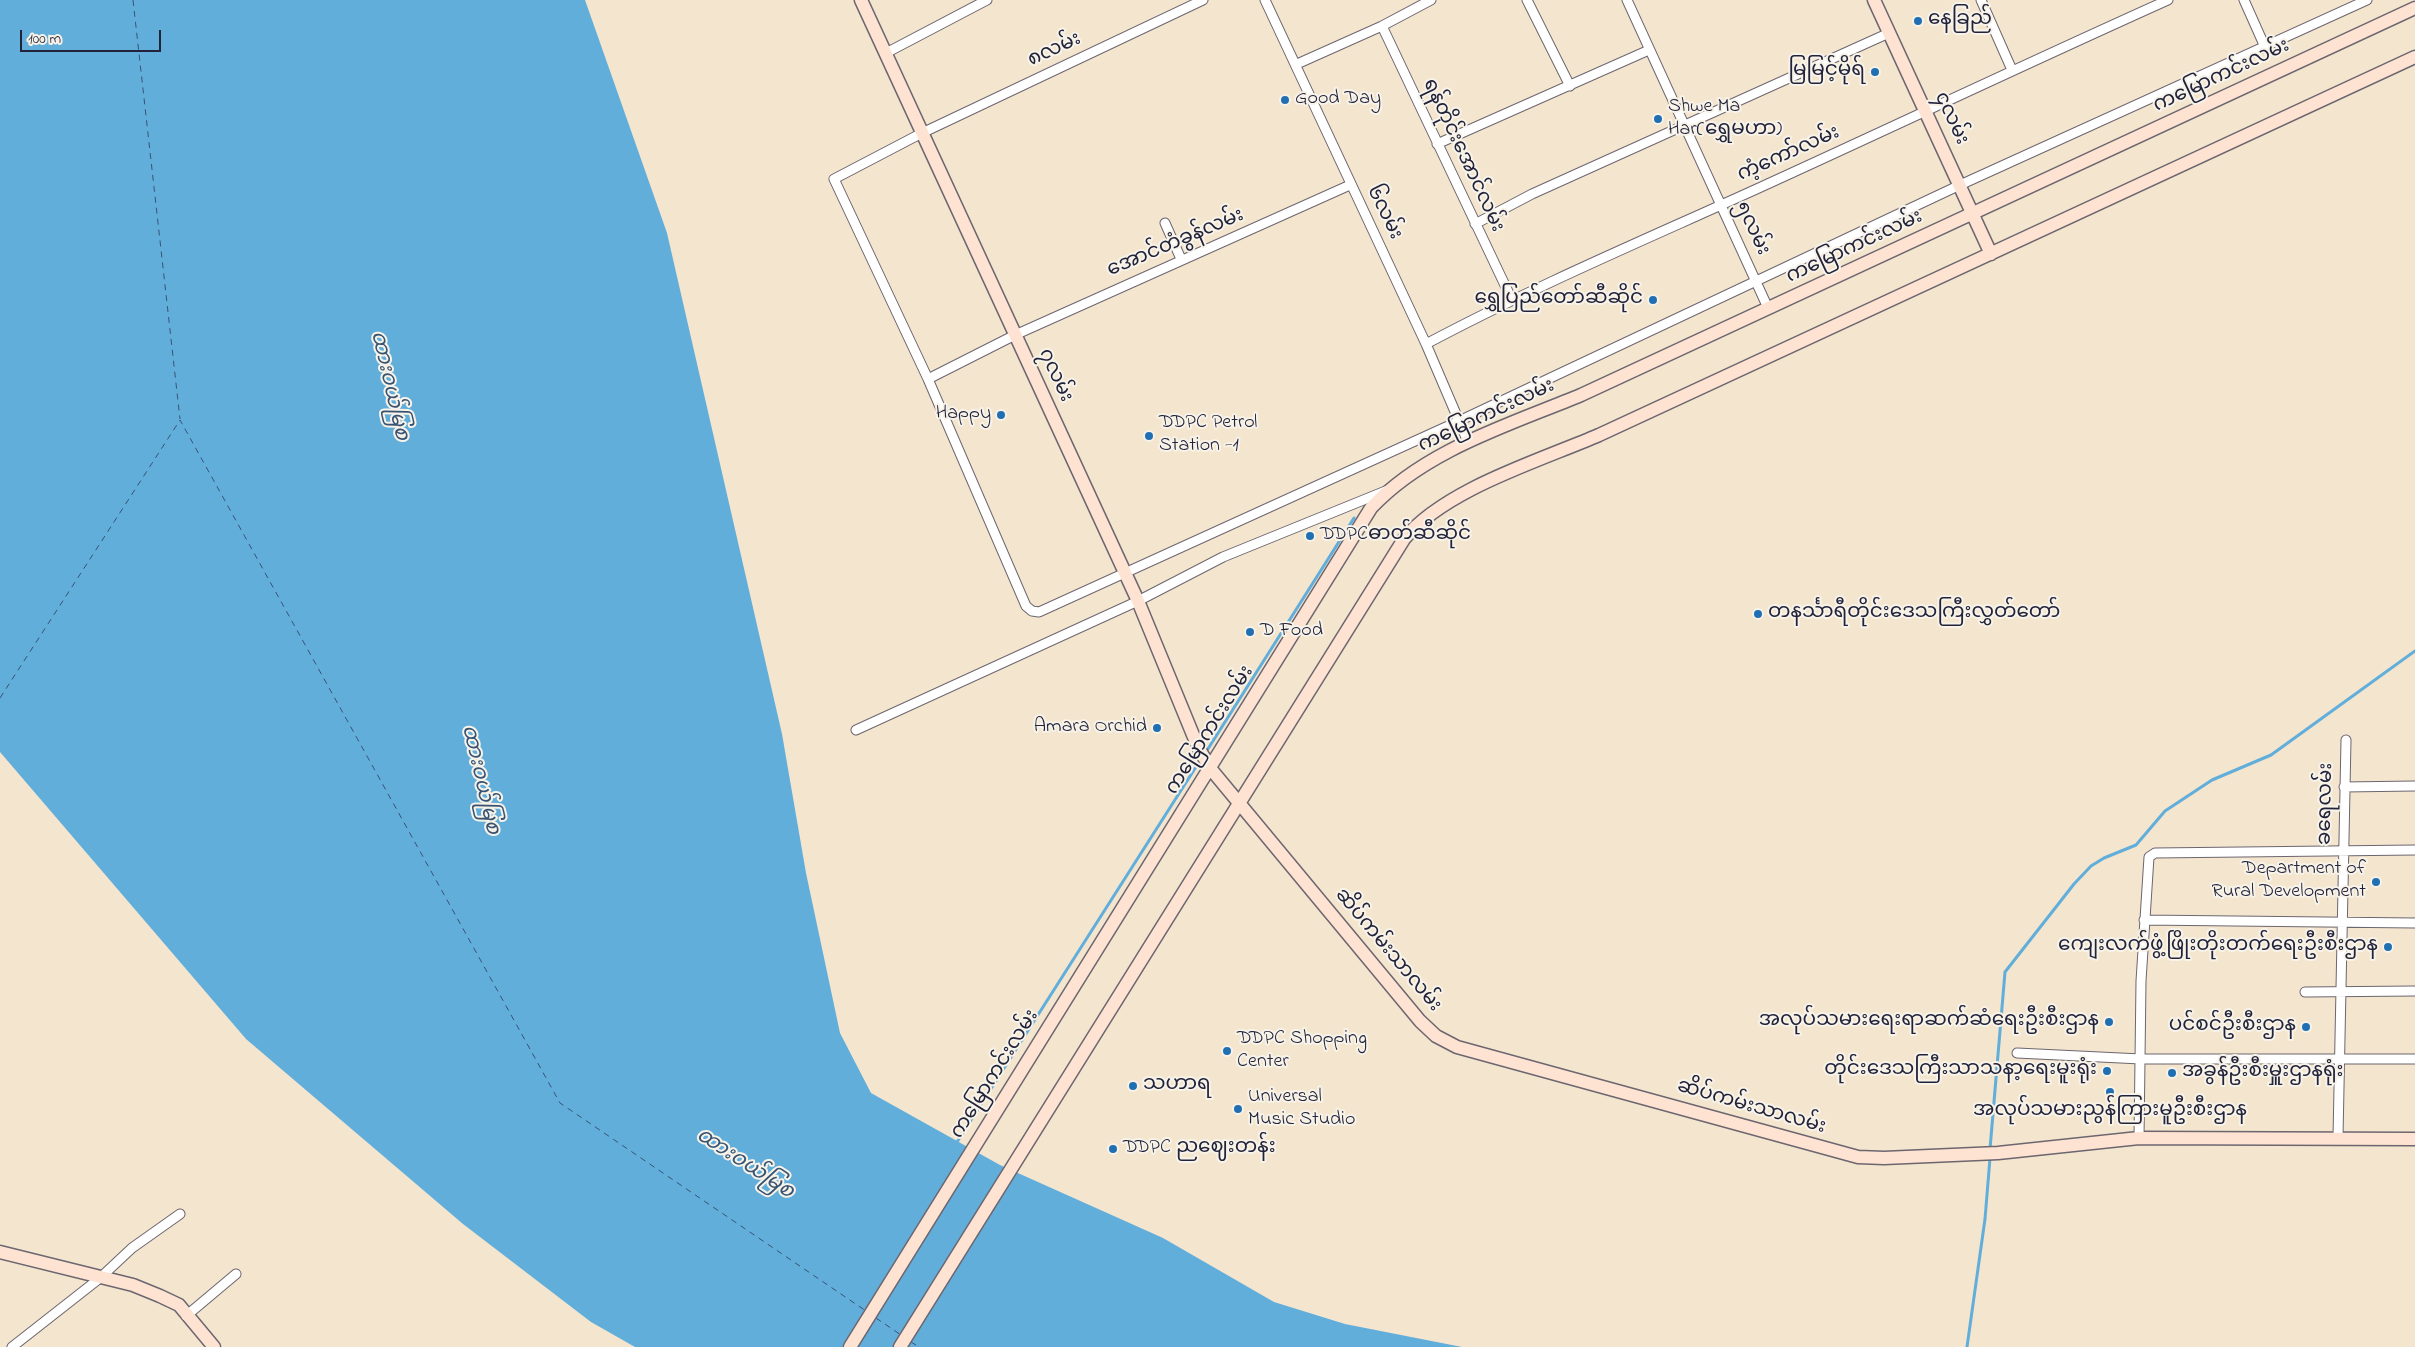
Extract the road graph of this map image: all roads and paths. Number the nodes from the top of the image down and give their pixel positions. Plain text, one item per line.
1 (861, 0) edge
2 (987, 0) edge
3 (1203, 0) edge
4 (1265, 0) edge
5 (1431, 0) edge
6 (1527, 0) edge
7 (1638, 0) edge
8 (1874, 0) edge
9 (1981, 0) edge
10 (2168, 0) edge
11 (2244, 0) edge
12 (2367, 0) edge
13 (1628, 2) edge
14 (2415, 8) edge
15 (1382, 26) junction
16 (1889, 33) junction
17 (2265, 46) junction
18 (1649, 50) junction
19 (886, 53) junction
20 (2415, 57) edge
21 (1297, 64) junction
22 (2012, 70) junction
23 (1570, 86) junction
24 (1927, 112) junction
25 (1683, 126) junction
26 (922, 133) junction
27 (1437, 144) junction
28 (1350, 185) junction
29 (1960, 186) junction
30 (1721, 205) junction
31 (1973, 214) junction
32 (1165, 223) dead end
33 (1475, 224) junction
34 (1991, 254) junction
35 (1181, 259) junction
36 (1756, 281) junction
37 (1512, 300) junction
38 (1768, 308) junction
39 (1015, 334) junction
40 (1426, 344) junction
41 (928, 379) junction
42 (1459, 421) junction
43 (1468, 442) junction
44 (1388, 490) junction
45 (1125, 572) junction
46 (1138, 601) junction
47 (856, 730) dead end
48 (2346, 740) dead end
49 (1210, 768) junction
50 (2415, 786) edge
51 (2344, 787) junction
52 (1240, 804) junction
53 (2415, 850) edge
54 (2344, 851) junction
55 (2144, 920) junction
56 (2342, 923) junction
57 (2415, 923) edge
58 (2415, 991) edge
59 (2305, 992) dead end
60 (2341, 992) junction
61 (2017, 1053) dead end
62 (2141, 1059) junction
63 (2415, 1059) edge
64 (2338, 1060) junction
65 (2338, 1137) junction
66 (2139, 1138) junction
67 (2415, 1139) edge
68 (180, 1214) dead end
69 (0, 1252) edge
70 (236, 1274) dead end
71 (100, 1278) junction
72 (186, 1316) junction
73 (12, 1347) edge
74 (214, 1347) edge
75 (850, 1347) edge
76 (900, 1347) edge

1 - 19 main road, ၇လမ်း
2 - 19 street
3 - 26 street, ၈လမ်း
4 - 21 street, ၆လမ်း
5 - 15 street
6 - 23 street
7 - 13 street
8 - 16 main road, ၄လမ်း
9 - 22 street
10 - 22 street, ကံ့ကော်လမ်း
11 - 17 street
12 - 17 street
13 - 18 street, ၅လမ်း
14 - 31 main road, ကမြောကင်းလမ်း
15 - 21 street
15 - 27 street, ရန်တိုင်းအောင်လမ်း
16 - 24 main road, ၄လမ်း
16 - 25 street
17 - 29 street
18 - 23 street
18 - 25 street, ၅လမ်း
19 - 26 main road, ၇လမ်း
20 - 34 main road
21 - 28 street, ၆လမ်း
22 - 24 street, ကံ့ကော်လမ်း
23 - 27 street
24 - 29 main road, ၄လမ်း
24 - 30 street, ကံ့ကော်လမ်း
25 - 30 street, ၅လမ်း
25 - 33 street
26 - 39 main road, ၇လမ်း
26 - 41 street, ၈လမ်း
27 - 33 street, ရန်တိုင်းအောင်လမ်း
28 - 35 street, အောင်တံခွန်လမ်း
28 - 40 street, ၆လမ်း
29 - 31 main road, ၄လမ်း
29 - 36 street
30 - 36 street, ၅လမ်း
30 - 37 street, ကံ့ကော်လမ်း
31 - 34 main road, ၄လမ်း
31 - 38 main road, ကမြောကင်းလမ်း
32 - 35 street
33 - 37 street, ရန်တိုင်းအောင်လမ်း
34 - 52 main road
35 - 39 street, အောင်တံခွန်လမ်း
36 - 38 street, ၅လမ်း
36 - 42 street
37 - 40 street, ကံ့ကော်လမ်း
38 - 43 main road, ကမြောကင်းလမ်း
39 - 41 street, အောင်တံခွန်လမ်း
39 - 45 main road, ၇လမ်း
40 - 42 street, ၆လမ်း
41 - 45 street
42 - 43 street, ၆လမ်း
42 - 45 street
43 - 44 main road, ကမြောကင်းလမ်း
44 - 46 street
44 - 49 main road, ကမြောကင်းလမ်း
45 - 46 main road, ၇လမ်း
46 - 47 street
46 - 49 main road, ၇လမ်း
48 - 51 street, ခရေလမ်း
49 - 52 main road, ဆိပ်ကမ်းသာလမ်း
49 - 75 main road, ကမြောကင်းလမ်း
50 - 51 street
51 - 54 street, ခရေလမ်း
52 - 66 main road, ဆိပ်ကမ်းသာလမ်း
52 - 76 main road
53 - 54 street
54 - 55 street
54 - 56 street, ခရေလမ်း
55 - 56 street
55 - 62 street
56 - 57 street
56 - 60 street, ခရေလမ်း
58 - 60 street
59 - 60 street
60 - 64 street, ခရေလမ်း
61 - 62 street
62 - 64 street
62 - 66 street
63 - 64 street
64 - 65 street, ခရေလမ်း
65 - 66 main road, ဆိပ်ကမ်းသာလမ်း
65 - 67 main road, ဆိပ်ကမ်းသာလမ်း
68 - 71 street
69 - 71 main road
70 - 72 street
71 - 72 main road
71 - 73 street
72 - 74 main road

